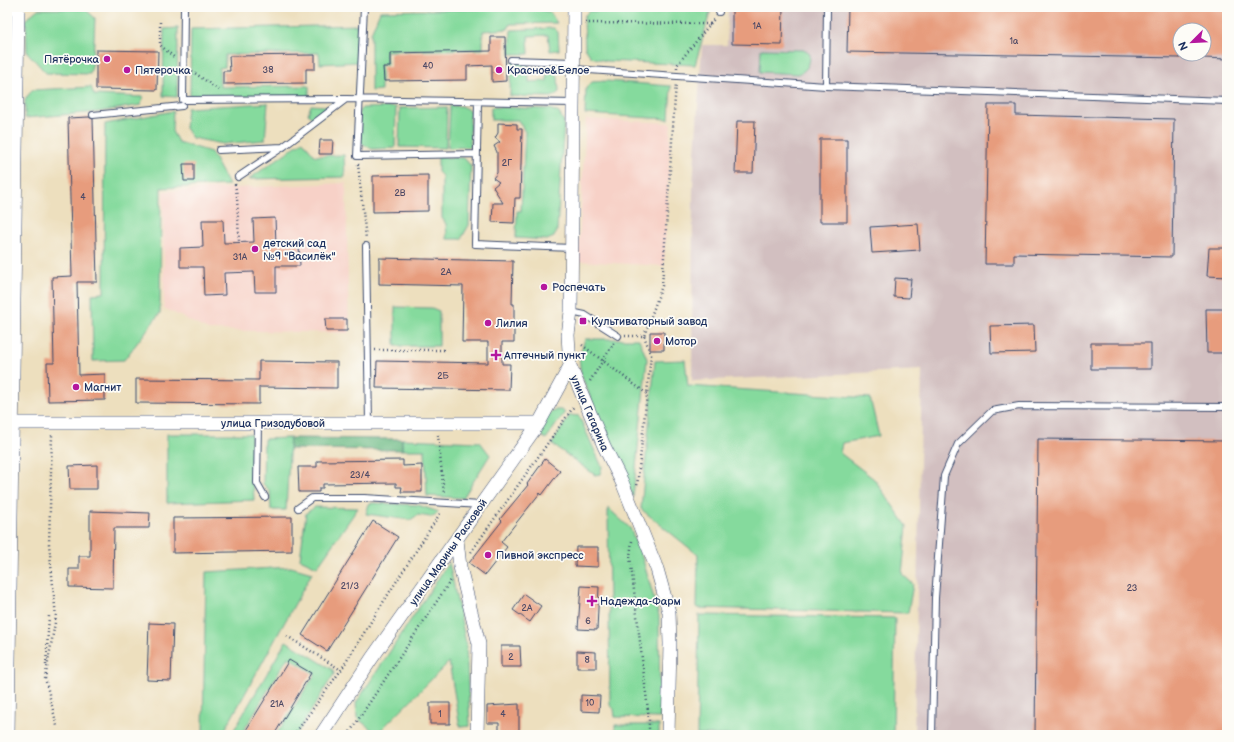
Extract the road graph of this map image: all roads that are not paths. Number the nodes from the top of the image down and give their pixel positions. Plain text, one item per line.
1 (18, 7) edge
2 (184, 7) edge
3 (364, 7) edge
4 (827, 7) edge
5 (575, 12) edge
6 (512, 60) dead end
7 (574, 66) junction
8 (826, 86) junction
9 (359, 98) junction
10 (346, 99) junction
11 (1227, 101) edge
12 (478, 102) junction
13 (574, 103) junction
14 (182, 106) dead end
15 (93, 115) dead end
16 (283, 147) junction
17 (219, 150) dead end
18 (477, 154) junction
19 (238, 177) road end
20 (366, 246) road end
21 (572, 248) junction
22 (571, 312) junction
23 (618, 336) road end
24 (570, 366) junction
25 (1227, 407) edge
26 (10, 423) edge
27 (258, 423) junction
28 (369, 423) junction
29 (539, 423) junction
30 (265, 497) dead end
31 (481, 505) junction
32 (298, 508) dead end
33 (457, 540) junction
34 (8, 735) edge
35 (321, 735) edge
36 (477, 735) edge
37 (668, 735) edge
38 (932, 735) edge

1 - 26 street
2 - 10 lane
3 - 9 lane
4 - 8 lane
5 - 7 street, улица Гагарина
6 - 7 lane
7 - 8 lane
7 - 13 street, улица Гагарина
8 - 11 lane
9 - 10 lane
9 - 12 lane
9 - 18 lane
10 - 16 lane
12 - 13 lane
12 - 18 lane
13 - 21 street, улица Гагарина
14 - 15 lane
16 - 17 lane
16 - 19 lane
18 - 21 lane
20 - 28 lane
21 - 22 street, улица Гагарина
22 - 23 lane
22 - 24 street, улица Гагарина
24 - 29 street, улица Марины Расковой
24 - 37 street, улица Гагарина
25 - 38 lane
26 - 27 street, улица Гризодубовой
26 - 34 street
27 - 28 street, улица Гризодубовой
27 - 30 lane
28 - 29 street, улица Гризодубовой
29 - 31 street, улица Марины Расковой
31 - 32 lane
31 - 33 street, улица Марины Расковой
33 - 35 street, улица Марины Расковой
33 - 36 street

